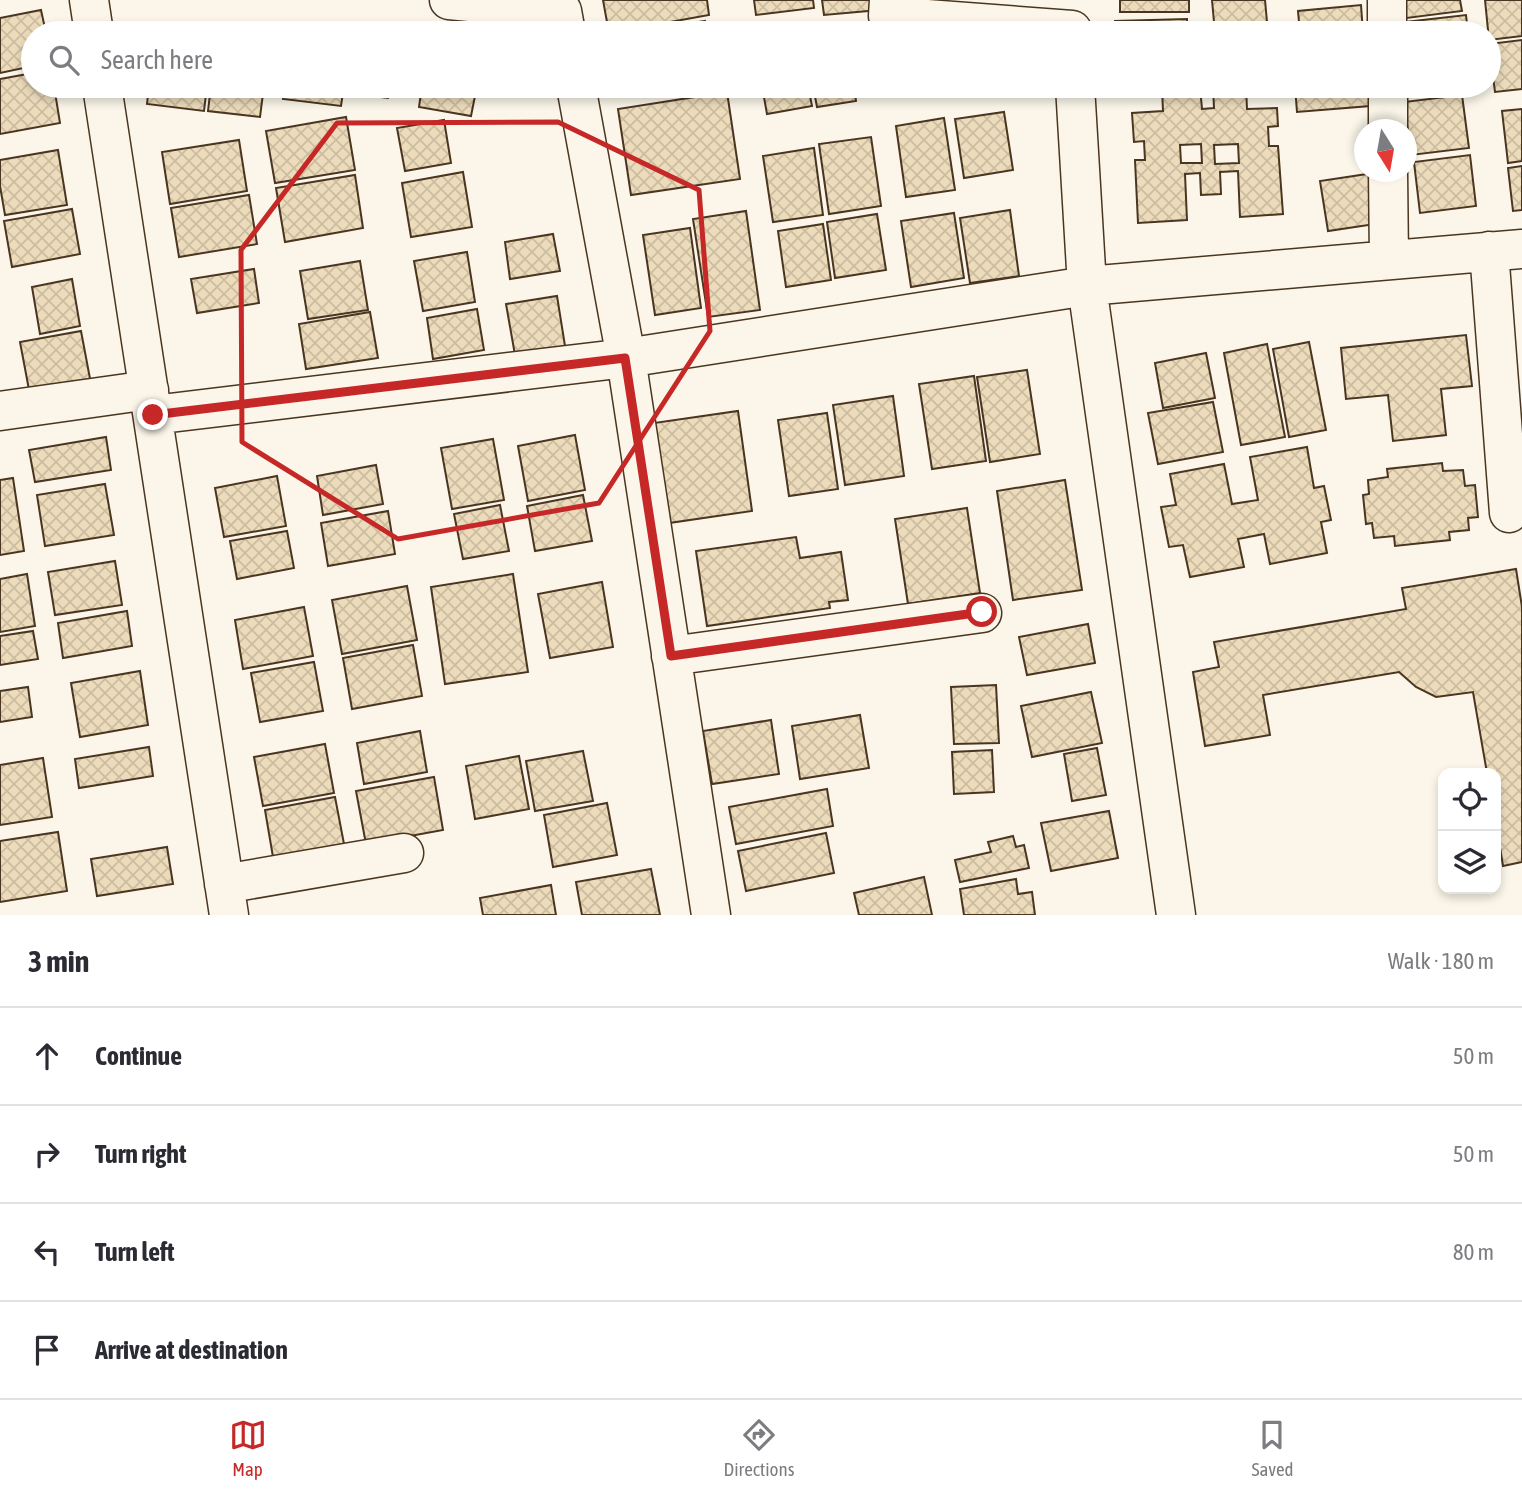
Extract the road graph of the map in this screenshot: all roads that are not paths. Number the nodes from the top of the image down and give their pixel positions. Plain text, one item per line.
1 (89, 0) edge
2 (449, 0) edge
3 (889, 0) edge
4 (1387, 0) edge
5 (564, 15) edge
6 (92, 21) edge
7 (1072, 21) edge
8 (1387, 21) edge
9 (105, 98) edge
10 (578, 98) edge
11 (1076, 98) edge
12 (1388, 98) edge
13 (1388, 119) edge
14 (1388, 182) edge
15 (1506, 250) edge
16 (1389, 260) junction
17 (1087, 286) junction
18 (625, 358) junction
19 (151, 402) junction
20 (0, 411) edge
21 (1509, 513) dead end
22 (982, 612) dead end
23 (671, 656) junction
24 (404, 853) dead end
25 (226, 899) edge
26 (711, 915) edge
27 (1176, 915) edge

1 - 6 street
2 - 5 street
3 - 7 street
4 - 8 street
9 - 19 street
10 - 18 street
11 - 17 street
12 - 13 street
14 - 16 street
15 - 16 street
15 - 21 street
16 - 17 street
17 - 18 street
17 - 27 street
18 - 19 street
18 - 23 street
19 - 20 street
19 - 25 street
22 - 23 street
23 - 26 street
24 - 25 street

